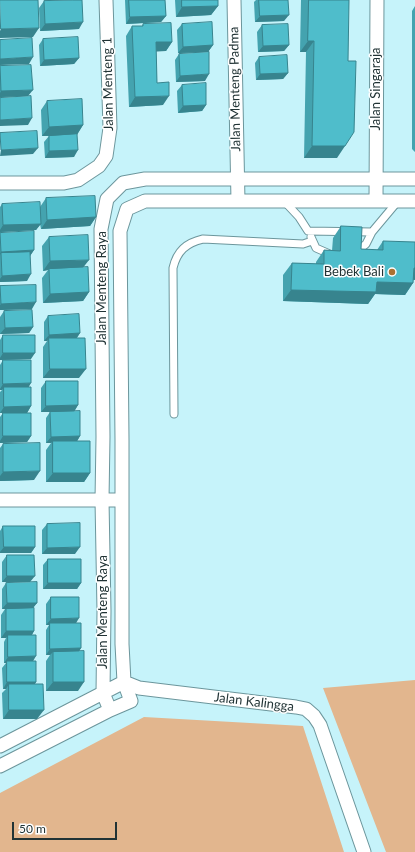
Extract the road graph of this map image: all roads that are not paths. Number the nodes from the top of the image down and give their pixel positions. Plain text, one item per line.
1 (106, 0) edge
2 (234, 0) edge
3 (377, 0) edge
4 (237, 178) junction
5 (376, 178) junction
6 (415, 179) edge
7 (0, 184) edge
8 (238, 201) junction
9 (284, 201) junction
10 (376, 201) junction
11 (399, 201) junction
12 (415, 201) edge
13 (308, 231) junction
14 (372, 232) junction
15 (312, 241) junction
16 (332, 255) edge
17 (353, 255) edge
18 (174, 414) dead end
19 (0, 500) edge
20 (102, 500) junction
21 (122, 500) junction
22 (124, 682) junction
23 (141, 689) junction
24 (103, 693) junction
25 (131, 701) junction
26 (110, 710) junction
27 (0, 746) edge
28 (0, 766) edge
29 (364, 852) edge

1 - 7 street, Jalan Menteng 1
2 - 4 street, Jalan Menteng Padma
3 - 5 street, Jalan Singaraja
4 - 5 street, Jalan Menteng Raya
4 - 8 street, Jalan Menteng Padma
4 - 20 street, Jalan Menteng Raya
5 - 6 street, Jalan Menteng Raya
5 - 10 street, Jalan Singaraja
8 - 9 street, Jalan Menteng Raya
8 - 21 street, Jalan Menteng Raya
9 - 10 street, Jalan Menteng Raya
9 - 13 lane
10 - 11 street, Jalan Menteng Raya
11 - 12 street, Jalan Menteng Raya
11 - 14 lane
13 - 14 lane
13 - 15 lane
14 - 17 lane
15 - 16 lane
15 - 18 lane
19 - 20 street
20 - 21 street
20 - 24 street, Jalan Menteng Raya
21 - 22 street, Jalan Menteng Raya
22 - 23 street, Jalan Kalingga
22 - 24 street, Jalan Menteng Raya
22 - 25 street, Jalan Menteng Raya
23 - 25 street
23 - 29 street, Jalan Kalingga
24 - 26 street, Jalan Menteng Raya
24 - 27 street, Jalan Menteng Raya
25 - 26 street
26 - 28 street

